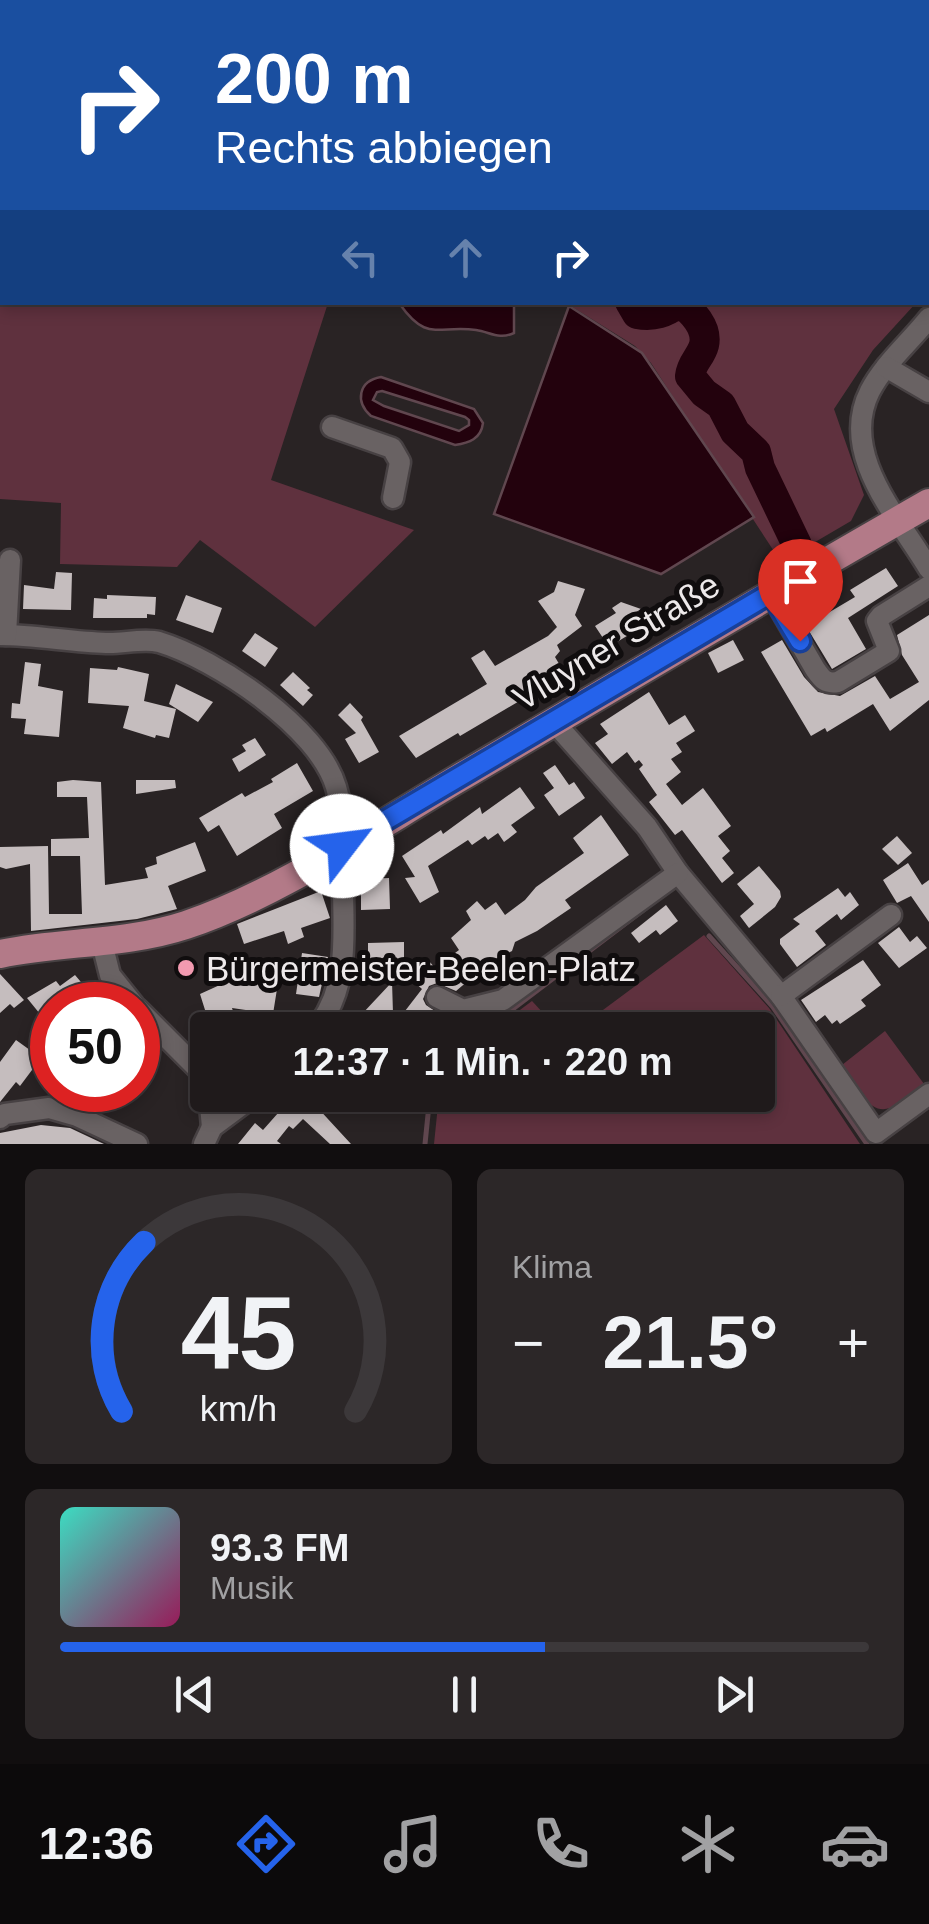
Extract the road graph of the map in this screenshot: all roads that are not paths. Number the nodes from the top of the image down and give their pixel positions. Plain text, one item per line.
1 (929, 318) edge
2 (886, 367) junction
3 (929, 392) edge
4 (332, 427) dead end
5 (393, 498) dead end
6 (929, 503) edge
7 (900, 520) junction
8 (10, 560) dead end
9 (929, 569) edge
10 (929, 586) edge
11 (771, 593) junction
12 (3, 635) edge
13 (554, 722) junction
14 (342, 846) junction
15 (678, 873) junction
16 (891, 915) dead end
17 (102, 943) junction
18 (0, 954) edge
19 (116, 982) edge
20 (781, 996) junction
21 (437, 997) dead end
22 (329, 1012) edge
23 (160, 1031) edge
24 (190, 1061) edge
25 (929, 1094) edge
26 (235, 1112) edge
27 (0, 1118) edge
28 (208, 1136) edge
29 (137, 1144) edge

1 - 2 street
2 - 3 street
2 - 7 street
4 - 5 street
6 - 7 main road, Vluyner Straße
7 - 9 street
7 - 11 main road, Vluyner Straße
8 - 12 street
10 - 11 street
11 - 13 main road, Vluyner Straße
12 - 14 street
13 - 14 main road, Vluyner Straße
13 - 15 street
14 - 17 main road, Vluyner Straße
14 - 22 street
15 - 20 street
15 - 21 street
16 - 20 street
17 - 18 main road, Vluyner Straße
17 - 19 street
20 - 25 street
23 - 24 street
26 - 28 street
27 - 29 street

